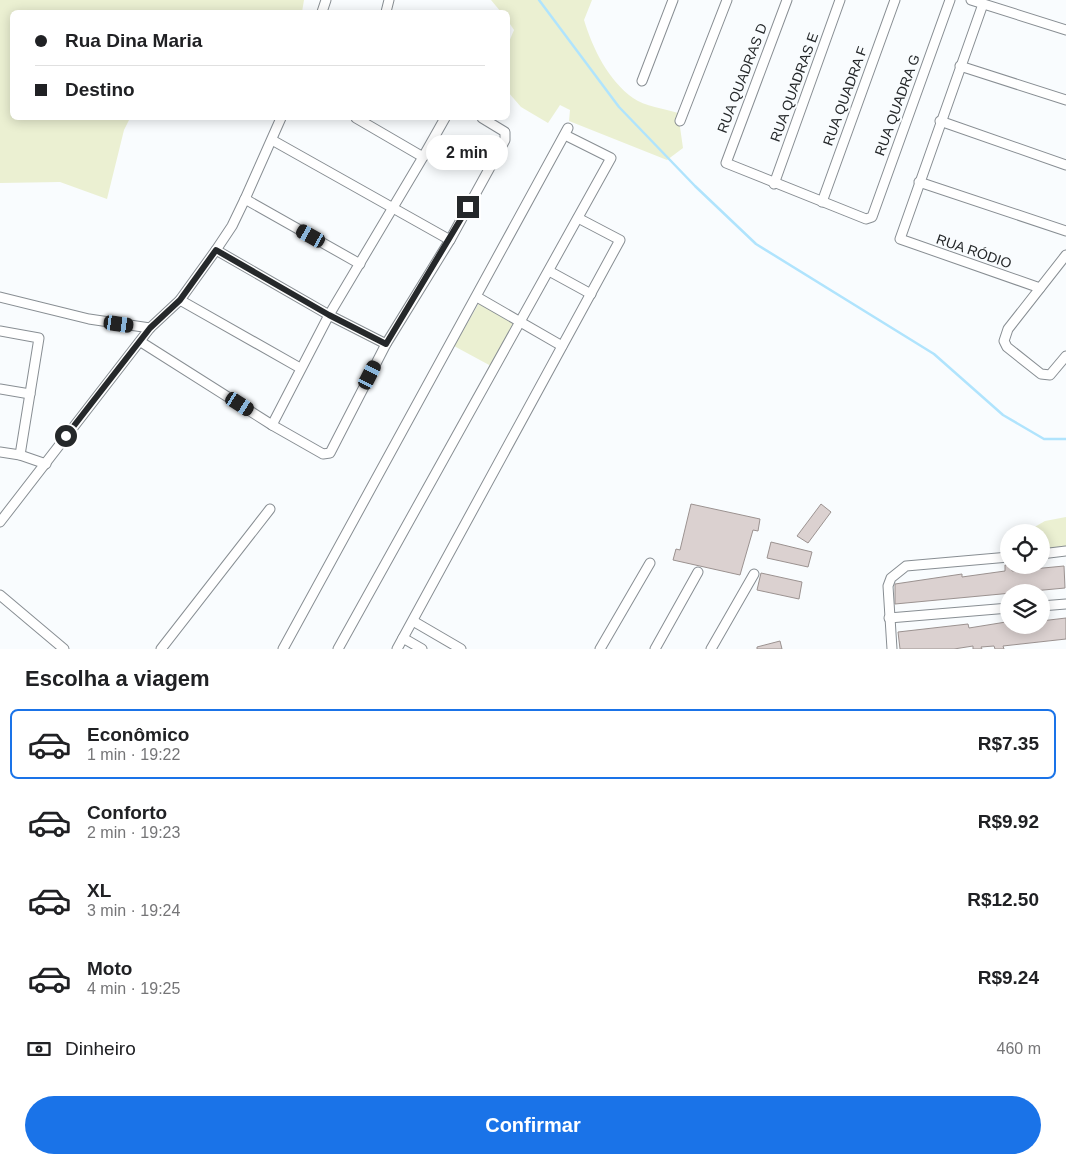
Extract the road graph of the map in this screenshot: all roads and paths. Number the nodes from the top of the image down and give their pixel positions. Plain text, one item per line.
1 (673, 0) edge
2 (727, 0) edge
3 (787, 0) edge
4 (840, 0) edge
5 (895, 0) edge
6 (950, 0) edge
7 (970, 0) edge
8 (983, 4) junction
9 (1066, 30) edge
10 (960, 66) junction
11 (642, 81) dead end
12 (1066, 100) edge
13 (280, 120) edge
14 (359, 120) edge
15 (444, 120) edge
16 (485, 120) edge
17 (680, 121) dead end
18 (940, 121) junction
19 (272, 140) junction
20 (423, 157) junction
21 (1066, 165) edge
22 (919, 182) junction
23 (774, 184) junction
24 (245, 199) junction
25 (822, 202) junction
26 (393, 207) junction
27 (578, 218) junction
28 (1066, 231) edge
29 (450, 240) junction
30 (216, 250) junction
31 (1066, 255) edge
32 (360, 264) junction
33 (549, 271) junction
34 (1040, 288) junction
35 (591, 294) junction
36 (0, 297) edge
37 (477, 297) junction
38 (180, 300) junction
39 (329, 315) junction
40 (521, 322) junction
41 (150, 328) junction
42 (0, 332) edge
43 (141, 342) junction
44 (386, 344) junction
45 (562, 346) junction
46 (1066, 356) edge
47 (300, 368) junction
48 (0, 390) edge
49 (30, 394) junction
50 (272, 425) junction
51 (0, 452) edge
52 (20, 455) junction
53 (46, 464) junction
54 (270, 509) dead end
55 (2, 516) edge
56 (1066, 551) edge
57 (1050, 553) edge
58 (1000, 558) edge
59 (650, 563) dead end
60 (698, 572) dead end
61 (754, 574) dead end
62 (0, 595) edge
63 (1066, 604) edge
64 (1050, 605) edge
65 (1000, 609) edge
66 (889, 618) junction
67 (413, 621) junction
68 (403, 638) junction
69 (64, 649) edge
70 (161, 649) edge
71 (282, 649) edge
72 (338, 649) edge
73 (397, 649) edge
74 (422, 649) edge
75 (461, 649) edge
76 (600, 649) edge
77 (655, 649) edge
78 (711, 649) edge
79 (892, 649) edge

1 - 11 street
2 - 17 street
3 - 23 street, RUA QUADRAS D
4 - 23 street, RUA QUADRAS E
5 - 25 street, RUA QUADRA F
6 - 25 street, RUA QUADRA G
7 - 8 street
8 - 9 street
8 - 10 street
10 - 12 street
10 - 18 street
13 - 19 street
14 - 20 street
15 - 20 street
16 - 29 street
18 - 21 street
18 - 22 street
19 - 24 street
19 - 26 street
20 - 26 street
22 - 28 street
22 - 34 street, RUA RÓDIO
23 - 25 street
24 - 30 street
24 - 32 street
26 - 29 street
26 - 32 street
27 - 33 street
27 - 35 street
27 - 37 street
29 - 44 street
30 - 38 street
30 - 39 street
31 - 34 street
32 - 39 street
33 - 35 street
33 - 40 street
34 - 46 street
35 - 45 street
36 - 41 street
37 - 40 street
37 - 71 street
38 - 41 street
38 - 47 street
39 - 44 street
39 - 47 street
40 - 45 street
40 - 72 street
41 - 43 street
42 - 49 street
43 - 50 street
43 - 53 street
44 - 50 street
45 - 67 street
47 - 50 street
48 - 49 street
49 - 52 street
51 - 52 street
52 - 53 street
53 - 55 street
54 - 70 street
56 - 57 street
58 - 66 street
59 - 76 street
60 - 77 street
61 - 78 street
62 - 69 street
63 - 64 street
65 - 66 street
66 - 79 street
67 - 68 street
67 - 75 street
68 - 73 street
68 - 74 street

